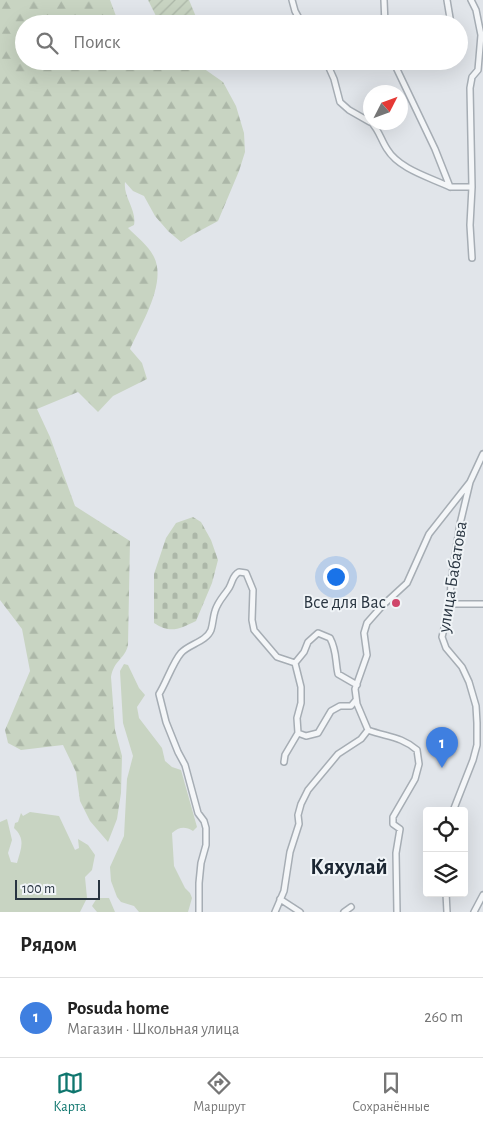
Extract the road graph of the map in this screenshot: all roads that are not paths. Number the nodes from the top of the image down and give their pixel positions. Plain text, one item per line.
1 (292, 0) edge
2 (384, 0) edge
3 (447, 0) edge
4 (471, 0) edge
5 (298, 15) edge
6 (385, 15) edge
7 (450, 15) edge
8 (330, 70) edge
9 (397, 70) edge
10 (480, 70) edge
11 (363, 118) edge
12 (377, 130) edge
13 (450, 187) junction
14 (472, 187) junction
15 (472, 258) dead end
16 (483, 454) edge
17 (470, 482) junction
18 (450, 604) junction
19 (483, 604) edge
20 (295, 663) junction
21 (357, 686) junction
22 (356, 700) junction
23 (368, 730) junction
24 (298, 733) junction
25 (284, 762) dead end
26 (455, 807) edge
27 (483, 895) edge
28 (446, 897) edge
29 (280, 899) junction
30 (351, 907) dead end
31 (199, 912) edge
32 (275, 912) edge
33 (300, 912) edge
34 (344, 912) edge
35 (397, 912) edge
36 (447, 912) edge
37 (474, 912) edge

1 - 5 street
2 - 6 street
3 - 7 street
4 - 10 street
8 - 11 street
9 - 13 street
10 - 14 street
12 - 13 street
13 - 14 street
14 - 15 street
16 - 17 street, улица Бабатова
17 - 18 street, улица Бабатова
17 - 21 street
18 - 19 street
18 - 26 street, улица Бабатова
20 - 21 street
20 - 24 street
20 - 31 street
21 - 22 street
22 - 23 street
22 - 24 street
23 - 29 street
23 - 35 street
24 - 25 street
27 - 37 street
28 - 36 street
29 - 32 street
29 - 33 street
30 - 34 street

